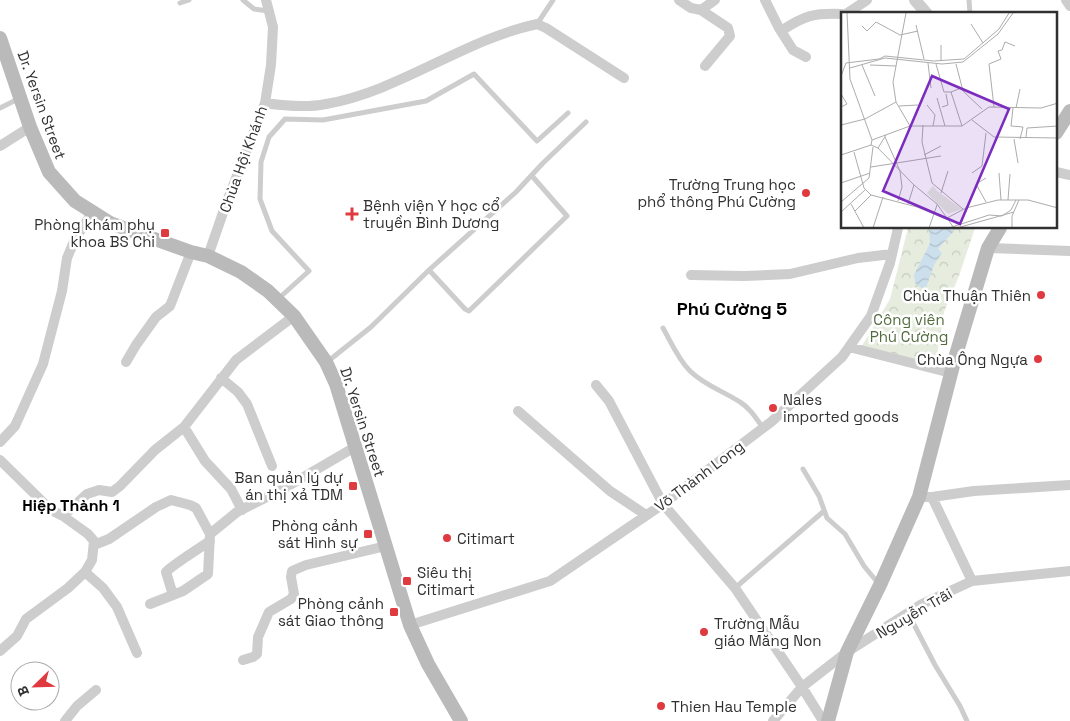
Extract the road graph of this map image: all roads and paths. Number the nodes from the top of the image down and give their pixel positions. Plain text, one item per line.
1 (189, 0) edge
2 (243, 0) edge
3 (266, 0) edge
4 (552, 0) edge
5 (680, 0) edge
6 (715, 0) edge
7 (765, 0) edge
8 (866, 0) edge
9 (915, 0) edge
10 (1066, 0) edge
11 (180, 3) dead end
12 (1070, 6) edge
13 (702, 10) junction
14 (268, 11) junction
15 (849, 12) edge
16 (925, 12) edge
17 (841, 14) edge
18 (537, 24) junction
19 (781, 31) junction
20 (0, 38) edge
21 (806, 56) dead end
22 (705, 66) dead end
23 (624, 78) dead end
24 (21, 98) junction
25 (265, 104) junction
26 (0, 108) edge
27 (1070, 111) edge
28 (568, 112) dead end
29 (586, 122) dead end
30 (1058, 126) edge
31 (30, 128) junction
32 (0, 146) edge
33 (532, 176) junction
34 (92, 213) junction
35 (898, 229) edge
36 (999, 229) edge
37 (988, 248) junction
38 (1070, 251) edge
39 (191, 252) junction
40 (892, 254) junction
41 (208, 256) junction
42 (429, 270) junction
43 (692, 274) dead end
44 (277, 299) junction
45 (294, 316) junction
46 (662, 328) dead end
47 (849, 346) junction
48 (126, 362) dead end
49 (326, 362) junction
50 (951, 373) junction
51 (221, 378) junction
52 (596, 385) dead end
53 (518, 411) dead end
54 (184, 427) junction
55 (763, 428) junction
56 (0, 442) edge
57 (355, 447) junction
58 (0, 460) edge
59 (272, 466) dead end
60 (803, 469) dead end
61 (1070, 485) edge
62 (926, 497) junction
63 (663, 504) junction
64 (242, 510) junction
65 (824, 511) junction
66 (646, 515) junction
67 (63, 516) junction
68 (210, 537) junction
69 (94, 545) junction
70 (386, 546) junction
71 (1070, 571) edge
72 (86, 572) junction
73 (972, 581) junction
74 (880, 585) junction
75 (735, 588) junction
76 (173, 595) junction
77 (150, 604) dead end
78 (908, 613) junction
79 (410, 625) junction
80 (0, 651) edge
81 (847, 652) junction
82 (137, 653) dead end
83 (244, 660) dead end
84 (802, 687) junction
85 (96, 690) dead end
86 (65, 721) edge
87 (461, 721) edge
88 (773, 721) edge
89 (823, 721) edge
90 (828, 721) edge
91 (967, 721) edge

1 - 11 lane
2 - 14 lane
3 - 14 street, Chùa Hội Khánh
4 - 18 lane
5 - 13 street
6 - 13 street
7 - 19 street
8 - 15 street
9 - 16 street
10 - 12 street
13 - 22 street
14 - 25 street, Chùa Hội Khánh
17 - 19 street
18 - 23 street
18 - 25 street
19 - 21 street
20 - 24 main road, Dr. Yersin Street
24 - 26 lane
24 - 31 main road, Dr. Yersin Street
25 - 41 street, Chùa Hội Khánh
27 - 30 main road
28 - 44 lane
29 - 33 lane
31 - 32 street
31 - 34 main road, Dr. Yersin Street
33 - 42 lane
33 - 42 lane
34 - 39 main road, Dr. Yersin Street
34 - 56 street
35 - 40 street, Võ Thành Long
36 - 37 main road
37 - 38 street
37 - 50 main road
39 - 41 main road, Dr. Yersin Street
39 - 48 street
40 - 43 street
40 - 47 street, Võ Thành Long
41 - 44 main road, Dr. Yersin Street
42 - 49 lane
44 - 45 main road, Dr. Yersin Street
45 - 49 main road, Dr. Yersin Street
45 - 51 street
46 - 55 lane
47 - 50 street
47 - 55 street, Võ Thành Long
49 - 57 main road, Dr. Yersin Street
50 - 62 main road
51 - 54 street
51 - 59 street
52 - 63 street
53 - 66 street
54 - 64 street
54 - 67 street
55 - 63 street, Võ Thành Long
57 - 64 street
57 - 70 main road, Dr. Yersin Street
58 - 67 street
60 - 65 lane
61 - 62 street
62 - 73 street
62 - 74 main road
63 - 66 street, Võ Thành Long
63 - 75 street
64 - 68 street
65 - 74 lane
65 - 75 lane
66 - 79 street, Võ Thành Long
67 - 69 street
68 - 69 street
68 - 76 street
68 - 76 street
69 - 72 street
70 - 79 main road, Dr. Yersin Street
70 - 83 street
71 - 73 street, Nguyễn Trãi
72 - 80 street
72 - 82 street
73 - 78 street, Nguyễn Trãi
74 - 81 main road
75 - 84 street
76 - 77 street
78 - 81 street, Nguyễn Trãi
78 - 91 lane
79 - 87 main road, Dr. Yersin Street
81 - 84 street, Nguyễn Trãi
81 - 90 main road
84 - 88 street, Nguyễn Trãi
84 - 89 street
85 - 86 street

